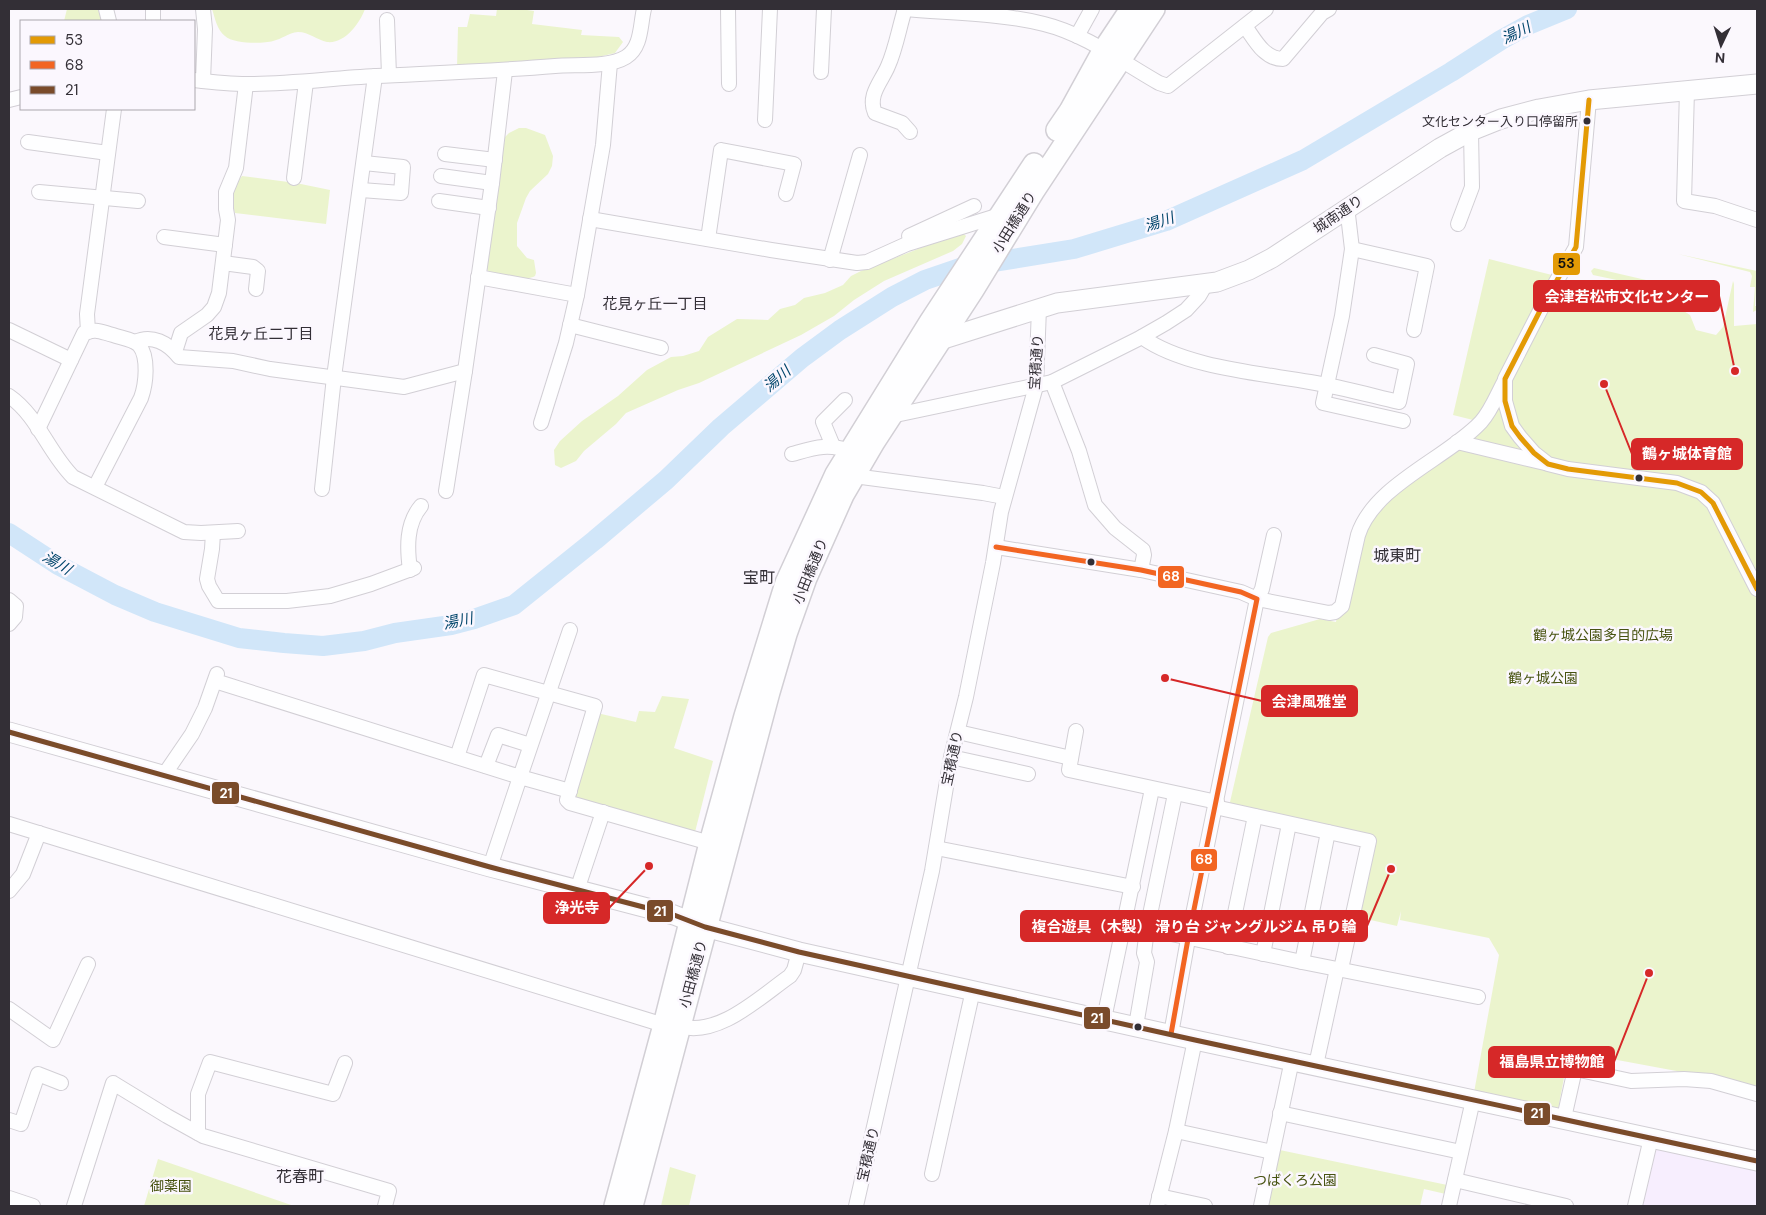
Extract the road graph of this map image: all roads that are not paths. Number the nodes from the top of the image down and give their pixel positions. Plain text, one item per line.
1 (203, 9) edge
2 (644, 9) edge
3 (728, 9) edge
4 (770, 9) edge
5 (824, 9) edge
6 (904, 9) edge
7 (1092, 9) edge
8 (1131, 9) edge
9 (1154, 9) edge
10 (1328, 9) edge
11 (1260, 11) edge
12 (1019, 14) edge
13 (387, 20) dead end
14 (1244, 26) junction
15 (1078, 36) junction
16 (1112, 56) junction
17 (610, 63) junction
18 (505, 71) junction
19 (821, 72) dead end
20 (382, 76) junction
21 (198, 81) edge
22 (306, 82) junction
23 (246, 84) junction
24 (729, 84) dead end
25 (1757, 84) edge
26 (1687, 90) junction
27 (1589, 100) junction
28 (114, 110) edge
29 (764, 120) dead end
30 (1471, 130) junction
31 (910, 132) dead end
32 (28, 142) dead end
33 (108, 153) junction
34 (445, 154) dead end
35 (860, 154) dead end
36 (495, 160) junction
37 (364, 163) junction
38 (441, 176) dead end
39 (294, 178) dead end
40 (492, 183) junction
41 (360, 190) junction
42 (39, 192) dead end
43 (786, 194) dead end
44 (102, 198) junction
45 (439, 200) dead end
46 (138, 201) dead end
47 (974, 206) dead end
48 (489, 208) junction
49 (1346, 209) junction
50 (1005, 216) junction
51 (590, 219) junction
52 (1757, 220) edge
53 (1458, 224) dead end
54 (164, 237) dead end
55 (708, 239) junction
56 (225, 245) junction
57 (1352, 249) junction
58 (830, 260) junction
59 (223, 263) junction
60 (860, 263) junction
61 (478, 277) junction
62 (1206, 284) junction
63 (256, 289) dead end
64 (577, 295) junction
65 (967, 299) junction
66 (1039, 308) junction
67 (570, 325) junction
68 (986, 327) junction
69 (9, 330) edge
70 (1414, 330) dead end
71 (88, 332) junction
72 (935, 332) junction
73 (1142, 337) junction
74 (135, 342) junction
75 (661, 348) dead end
76 (174, 352) junction
77 (1374, 355) dead end
78 (71, 360) junction
79 (465, 372) junction
80 (334, 377) junction
81 (1505, 379) junction
82 (1052, 382) junction
83 (1327, 385) junction
84 (1036, 386) junction
85 (9, 396) edge
86 (845, 400) dead end
87 (891, 416) junction
88 (1403, 421) dead end
89 (541, 424) dead end
90 (38, 429) junction
91 (1457, 442) junction
92 (842, 449) junction
93 (792, 454) dead end
94 (1548, 464) junction
95 (854, 476) junction
96 (95, 487) junction
97 (322, 490) dead end
98 (446, 491) dead end
99 (1004, 497) junction
100 (421, 506) dead end
101 (238, 531) dead end
102 (213, 533) junction
103 (1274, 535) dead end
104 (996, 547) junction
105 (1141, 570) junction
106 (1757, 589) edge
107 (1257, 599) junction
108 (9, 600) edge
109 (9, 624) edge
110 (570, 630) dead end
111 (548, 693) junction
112 (1076, 731) dead end
113 (9, 732) edge
114 (958, 732) junction
115 (530, 745) junction
116 (457, 757) junction
117 (952, 757) junction
118 (1071, 758) junction
119 (486, 766) junction
120 (1028, 774) dead end
121 (164, 775) junction
122 (520, 776) junction
123 (1152, 788) junction
124 (570, 791) junction
125 (1175, 794) junction
126 (1216, 805) junction
127 (603, 812) junction
128 (1255, 816) junction
129 (9, 824) edge
130 (1290, 824) junction
131 (1328, 832) junction
132 (39, 833) junction
133 (710, 843) junction
134 (936, 848) junction
135 (490, 867) junction
136 (1133, 887) junction
137 (577, 890) junction
138 (9, 891) edge
139 (697, 924) junction
140 (1125, 924) junction
141 (1147, 929) junction
142 (1188, 939) junction
143 (1228, 946) junction
144 (799, 952) junction
145 (1263, 954) junction
146 (1302, 962) junction
147 (88, 964) dead end
148 (1339, 969) junction
149 (909, 976) junction
150 (973, 990) junction
151 (1478, 997) dead end
152 (9, 1010) edge
153 (1104, 1019) junction
154 (672, 1026) junction
155 (1135, 1026) junction
156 (1171, 1034) junction
157 (1195, 1040) junction
158 (1292, 1060) junction
159 (345, 1063) dead end
160 (1316, 1066) junction
161 (61, 1083) dead end
162 (1757, 1094) edge
163 (1473, 1100) junction
164 (1280, 1114) junction
165 (1564, 1118) junction
166 (9, 1120) edge
167 (1176, 1131) junction
168 (198, 1133) junction
169 (1651, 1138) junction
170 (1272, 1152) junction
171 (1461, 1152) junction
172 (1757, 1161) edge
173 (932, 1174) dead end
174 (1455, 1180) junction
175 (9, 1198) edge
176 (1158, 1201) edge
177 (33, 1206) edge
178 (74, 1206) edge
179 (385, 1206) edge
180 (615, 1206) edge
181 (632, 1206) edge
182 (856, 1206) edge
183 (1205, 1206) edge
184 (1260, 1206) edge
185 (1449, 1206) edge
186 (1566, 1206) edge
187 (1635, 1206) edge

1 - 21 street
2 - 17 street
3 - 24 street
4 - 29 street
5 - 19 street
6 - 12 street
6 - 31 street
7 - 15 street
8 - 16 main road, 小田橋通り
9 - 16 main road, 小田橋通り
10 - 14 street
11 - 14 street
12 - 15 street
13 - 20 street
14 - 16 street
15 - 16 street
16 - 50 main road, 小田橋通り
17 - 18 street
17 - 51 street
18 - 20 street
18 - 36 street
20 - 22 street
20 - 37 street
21 - 23 street
22 - 23 street
22 - 39 street
23 - 56 street
25 - 26 street, 城南通り
26 - 27 street, 城南通り
26 - 52 street
27 - 30 street, 城南通り
27 - 81 street
28 - 33 street
30 - 49 street, 城南通り
30 - 53 street
32 - 33 street
33 - 44 street
34 - 36 street
35 - 58 street
36 - 40 street
37 - 41 street
37 - 41 street
38 - 40 street
40 - 48 street
41 - 80 street
42 - 44 street
43 - 55 street
44 - 46 street
44 - 71 street
45 - 48 street
47 - 60 street
48 - 61 street
49 - 57 street
49 - 62 street, 城南通り
50 - 60 street
50 - 65 main road, 小田橋通り
50 - 72 main road, 小田橋通り
51 - 55 street
51 - 64 street
54 - 56 street
55 - 58 street
56 - 59 street
57 - 70 street
57 - 83 street
58 - 60 street
59 - 63 street
59 - 76 street
61 - 64 street
61 - 79 street
62 - 66 street, 城南通り
62 - 73 street
64 - 67 street
65 - 68 street
65 - 72 main road, 小田橋通り
66 - 68 street, 城南通り
66 - 84 street, 宝積通り
67 - 75 street
67 - 89 street
68 - 72 street, 城南通り
69 - 78 street
71 - 74 street
71 - 78 street
72 - 87 main road, 小田橋通り
72 - 92 main road, 小田橋通り
73 - 82 street
73 - 83 street
74 - 76 street
74 - 96 street
76 - 80 street
77 - 83 street
78 - 90 street
79 - 80 street
79 - 98 street
80 - 97 street
81 - 91 street
81 - 94 street
82 - 84 street
82 - 105 street
83 - 88 street
84 - 87 street
84 - 99 street, 宝積通り
85 - 90 street
86 - 92 street
87 - 95 main road, 小田橋通り
90 - 96 street
91 - 94 street
91 - 107 street
92 - 93 street
92 - 133 main road, 小田橋通り
94 - 106 street
95 - 99 street
95 - 139 main road, 小田橋通り
96 - 102 street
99 - 104 street, 宝積通り
100 - 102 street
101 - 102 street
103 - 107 street
104 - 105 street
104 - 114 street, 宝積通り
105 - 107 street
107 - 126 street
108 - 109 street
110 - 111 street
111 - 115 street
111 - 116 street
111 - 124 street
112 - 118 street
113 - 121 street
114 - 117 street, 宝積通り
114 - 118 street
115 - 119 street
115 - 122 street
116 - 119 street
116 - 121 street
117 - 120 street
117 - 134 street, 宝積通り
118 - 123 street
119 - 122 street
121 - 135 street
122 - 124 street
122 - 135 street
123 - 125 street
123 - 136 street
124 - 127 street
125 - 126 street
125 - 141 street
126 - 128 street
126 - 142 street
127 - 133 street
127 - 137 street
128 - 130 street
128 - 143 street
129 - 132 street
130 - 131 street
130 - 145 street
131 - 146 street
131 - 148 street
132 - 138 street
132 - 154 street
133 - 139 main road, 小田橋通り
134 - 136 street
134 - 149 street, 宝積通り
135 - 137 street
136 - 140 street
137 - 139 street
139 - 144 street
139 - 154 main road, 小田橋通り
140 - 141 street
140 - 153 street
141 - 142 street
141 - 155 street
142 - 143 street
142 - 156 street
143 - 145 street
144 - 149 street
144 - 154 street
145 - 146 street
146 - 148 street
147 - 152 street
148 - 151 street
148 - 160 street
149 - 150 street
149 - 182 street, 宝積通り
150 - 153 street
150 - 173 street
153 - 155 street
154 - 180 main road, 小田橋通り
154 - 181 main road, 小田橋通り
155 - 156 street
156 - 157 street
157 - 158 street
157 - 167 street
158 - 160 street
158 - 164 street
159 - 168 street
160 - 163 street
161 - 166 street
162 - 165 street
163 - 165 street
163 - 171 street
164 - 170 street
164 - 171 street
165 - 169 street
167 - 170 street
167 - 176 street
168 - 178 street
168 - 179 street
169 - 172 street
169 - 187 street
170 - 184 street
171 - 174 street
174 - 185 street
174 - 186 street
175 - 177 street
176 - 183 street

